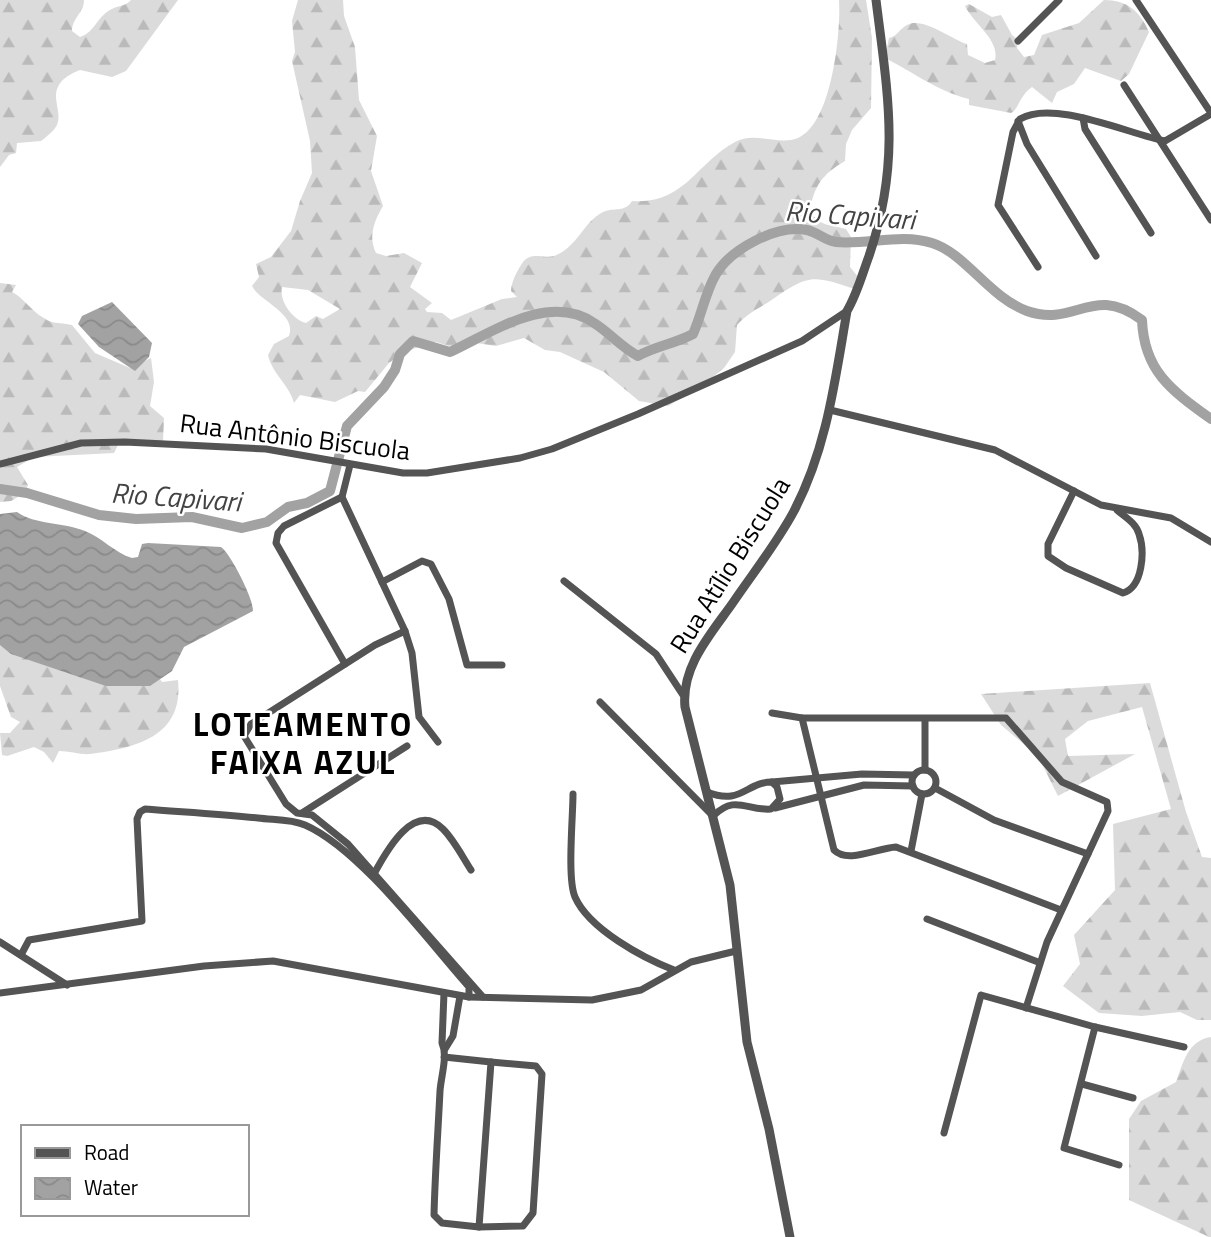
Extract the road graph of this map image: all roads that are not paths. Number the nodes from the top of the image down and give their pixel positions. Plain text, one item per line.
1 (876, 0) edge
2 (1059, 0) edge
3 (1136, 0) edge
4 (1018, 41) dead end
5 (1124, 85) dead end
6 (1211, 113) edge
7 (1083, 118) junction
8 (1018, 121) junction
9 (1097, 122) junction
10 (1088, 132) junction
11 (1012, 139) junction
12 (1161, 141) junction
13 (1027, 144) junction
14 (1211, 220) edge
15 (1151, 233) dead end
16 (1096, 256) dead end
17 (1038, 267) dead end
18 (847, 311) junction
19 (830, 410) junction
20 (0, 464) edge
21 (348, 464) junction
22 (1074, 491) junction
23 (342, 497) junction
24 (1116, 510) junction
25 (1211, 542) edge
26 (564, 581) dead end
27 (382, 582) junction
28 (405, 631) junction
29 (345, 664) junction
30 (502, 665) dead end
31 (683, 695) junction
32 (600, 702) dead end
33 (772, 713) dead end
34 (802, 718) junction
35 (925, 719) junction
36 (438, 742) dead end
37 (407, 746) dead end
38 (925, 770) junction
39 (914, 775) junction
40 (817, 778) junction
41 (772, 782) junction
42 (912, 786) junction
43 (935, 788) junction
44 (706, 792) junction
45 (573, 794) dead end
46 (922, 794) junction
47 (821, 796) junction
48 (771, 809) junction
49 (307, 813) junction
50 (713, 816) junction
51 (911, 851) junction
52 (1087, 853) junction
53 (471, 870) dead end
54 (375, 872) junction
55 (1061, 910) junction
56 (927, 919) dead end
57 (0, 942) edge
58 (736, 951) junction
59 (21, 955) junction
60 (1038, 962) junction
61 (674, 970) junction
62 (68, 985) junction
63 (0, 993) edge
64 (444, 993) junction
65 (460, 996) junction
66 (483, 997) junction
67 (469, 998) junction
68 (1027, 1008) junction
69 (1095, 1027) junction
70 (1184, 1047) dead end
71 (444, 1053) junction
72 (491, 1062) junction
73 (1082, 1084) junction
74 (1133, 1098) dead end
75 (944, 1133) dead end
76 (1119, 1165) dead end
77 (479, 1227) junction
78 (790, 1237) edge

1 - 18 street, Rua Atílio Biscuola
2 - 4 street
3 - 6 street
5 - 12 street
6 - 12 street
7 - 8 street
7 - 9 street
7 - 10 street
8 - 11 street
8 - 13 street
9 - 10 street
9 - 12 street
10 - 15 street
11 - 13 street
11 - 17 street
12 - 14 street
13 - 16 street
18 - 19 street, Rua Atílio Biscuola
18 - 21 street, Rua Antônio Biscuola
19 - 22 street
19 - 31 street, Rua Atílio Biscuola
20 - 21 street, Rua Antônio Biscuola
21 - 23 street
22 - 24 street
22 - 24 street
23 - 27 street
23 - 29 street
24 - 25 street
26 - 31 street
27 - 28 street
27 - 30 street
28 - 29 street
28 - 36 street
29 - 49 street
31 - 44 street, Rua Atílio Biscuola
32 - 50 street
33 - 34 street
34 - 35 street
34 - 40 street
35 - 38 street
35 - 52 street
37 - 49 street
38 - 39 street
38 - 43 street
39 - 40 street
39 - 42 street
40 - 41 street
40 - 47 street
41 - 44 street
41 - 48 street
42 - 46 street
42 - 47 street
43 - 46 street
43 - 52 street
44 - 50 street, Rua Atílio Biscuola
45 - 61 street
46 - 51 street
47 - 48 street
47 - 51 street
48 - 50 street
49 - 54 street
50 - 58 street, Rua Atílio Biscuola
51 - 55 street
52 - 55 street
53 - 54 street
54 - 66 street
55 - 60 street
56 - 60 street
57 - 59 street
58 - 61 street
58 - 78 street, Rua Atílio Biscuola
59 - 62 street
59 - 67 street
60 - 68 street
61 - 66 street
62 - 63 street
62 - 64 street
64 - 65 street
64 - 71 street
65 - 67 street
65 - 71 street
66 - 67 street
68 - 69 street
68 - 75 street
69 - 70 street
69 - 73 street
71 - 72 street
71 - 77 street
72 - 77 street
72 - 77 street
73 - 74 street
73 - 76 street

